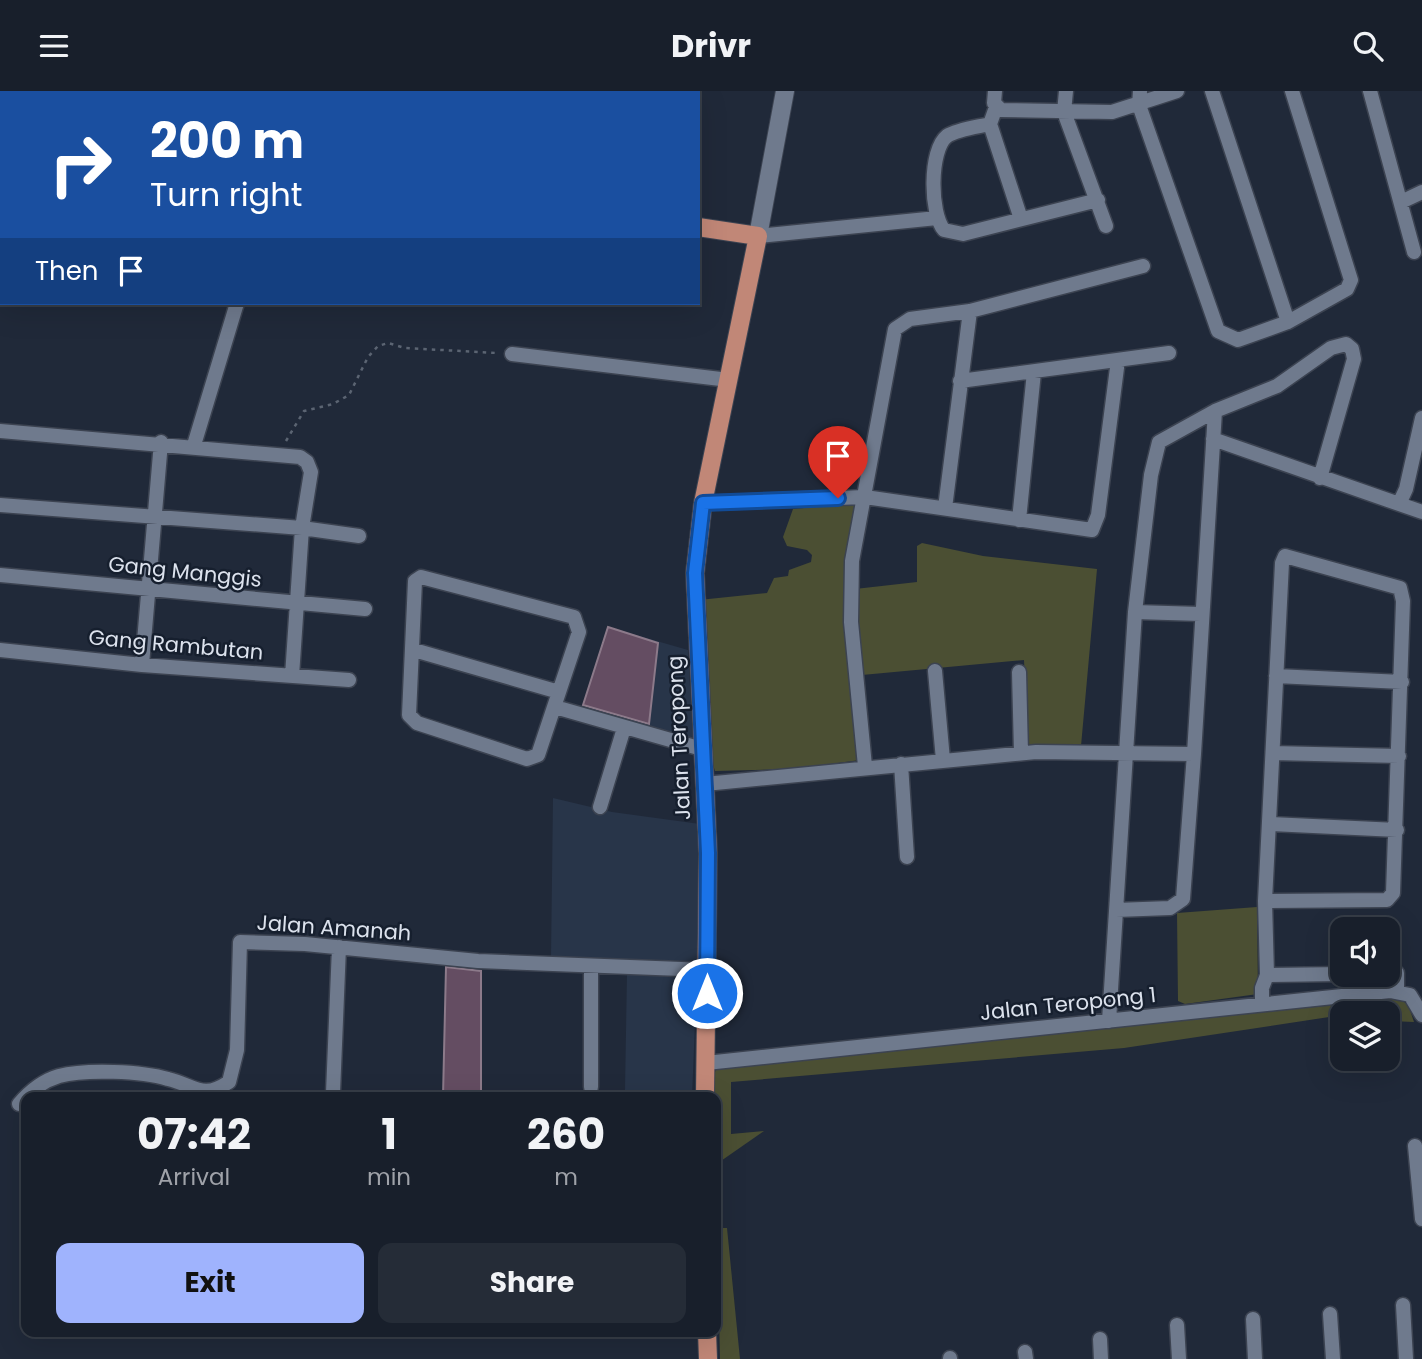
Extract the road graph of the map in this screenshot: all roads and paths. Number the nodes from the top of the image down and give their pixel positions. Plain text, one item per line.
1 (785, 91) edge
2 (995, 91) edge
3 (1066, 91) edge
4 (1177, 91) edge
5 (1212, 91) edge
6 (1292, 91) edge
7 (1370, 91) edge
8 (1140, 98) edge
9 (996, 107) junction
10 (1064, 112) junction
11 (990, 124) junction
12 (1422, 191) edge
13 (1098, 199) junction
14 (1401, 202) junction
15 (937, 218) junction
16 (1021, 219) junction
17 (700, 226) edge
18 (1106, 226) dead end
19 (759, 229) junction
20 (1414, 252) dead end
21 (1143, 266) dead end
22 (236, 305) edge
23 (970, 311) junction
24 (1288, 322) junction
25 (1168, 353) dead end
26 (512, 354) joint
27 (1118, 360) junction
28 (1034, 372) junction
29 (729, 380) junction
30 (960, 381) junction
31 (1216, 411) junction
32 (1422, 418) edge
33 (0, 431) edge
34 (1213, 439) junction
35 (161, 442) junction
36 (194, 445) junction
37 (282, 455) junction
38 (1320, 478) junction
39 (865, 497) junction
40 (703, 503) junction
41 (0, 505) edge
42 (1399, 505) junction
43 (945, 508) junction
44 (1422, 512) edge
45 (154, 517) junction
46 (1019, 520) junction
47 (302, 528) junction
48 (359, 536) dead end
49 (0, 576) edge
50 (148, 589) junction
51 (297, 604) junction
52 (365, 609) dead end
53 (1135, 612) junction
54 (1201, 614) junction
55 (0, 650) edge
56 (414, 650) junction
57 (142, 665) junction
58 (935, 671) dead end
59 (1019, 672) dead end
60 (292, 675) junction
61 (1276, 676) junction
62 (349, 680) dead end
63 (1402, 682) junction
64 (559, 692) junction
65 (555, 707) junction
66 (624, 728) junction
67 (702, 749) junction
68 (1124, 752) junction
69 (1021, 753) junction
70 (1273, 753) junction
71 (1194, 754) junction
72 (1399, 755) junction
73 (943, 760) junction
74 (901, 764) junction
75 (865, 766) junction
76 (705, 783) junction
77 (600, 807) dead end
78 (1271, 824) junction
79 (1397, 830) junction
80 (907, 857) dead end
81 (1265, 901) junction
82 (1116, 910) junction
83 (339, 947) junction
84 (591, 966) junction
85 (707, 970) junction
86 (1330, 974) edge
87 (1268, 975) junction
88 (1397, 987) edge
89 (1397, 991) junction
90 (1262, 1003) junction
91 (1422, 1015) edge
92 (1109, 1021) junction
93 (706, 1063) junction
94 (591, 1087) dead end
95 (29, 1092) edge
96 (204, 1092) edge
97 (204, 1092) edge
98 (333, 1092) edge
99 (705, 1092) edge
100 (21, 1102) edge
101 (19, 1104) dead end
102 (1415, 1146) dead end
103 (1422, 1219) edge
104 (1403, 1305) dead end
105 (1330, 1314) dead end
106 (1253, 1319) dead end
107 (1177, 1325) dead end
108 (707, 1337) edge
109 (1100, 1339) dead end
110 (708, 1359) edge
111 (1101, 1359) edge
112 (1179, 1359) edge
113 (1255, 1359) edge
114 (1332, 1359) edge
115 (1406, 1359) edge

1 - 19 street
2 - 9 street
3 - 10 street
4 - 8 street
5 - 24 street
6 - 24 street
7 - 14 street
8 - 10 street
8 - 24 street
9 - 10 street
9 - 11 street
10 - 13 street
11 - 15 street
11 - 16 street
12 - 14 street
13 - 16 street
13 - 18 street
14 - 20 street
15 - 16 street
15 - 19 street
17 - 19 main road
19 - 29 main road, Jalan Teropong
21 - 23 street
22 - 36 street
23 - 30 street
23 - 39 street
25 - 27 street
26 - 29 street
26 - 37 path
27 - 28 street
27 - 46 street
28 - 30 street
28 - 46 street
29 - 40 main road, Jalan Teropong
30 - 43 street
31 - 34 street
31 - 38 street
31 - 53 street
32 - 42 street
33 - 35 street
34 - 38 street
34 - 54 street
35 - 36 street
35 - 45 street
36 - 37 street
37 - 47 street
38 - 42 street
39 - 40 street
39 - 43 street
39 - 75 street
40 - 67 main road, Jalan Teropong
41 - 45 street
42 - 44 street
43 - 46 street
45 - 47 street
45 - 50 street
47 - 48 street
47 - 51 street
49 - 50 street, Gang Manggis
50 - 51 street, Gang Manggis
50 - 57 street
51 - 52 street, Gang Manggis
51 - 60 street
53 - 54 street
53 - 68 street
54 - 71 street
55 - 57 street, Gang Rambutan
56 - 64 street
56 - 64 street
56 - 65 street
57 - 60 street, Gang Rambutan
58 - 73 street
59 - 69 street
60 - 62 street, Gang Rambutan
61 - 63 street
61 - 63 street
61 - 70 street
63 - 72 street
64 - 65 street
65 - 66 street
66 - 67 street
66 - 77 street
67 - 76 main road, Jalan Teropong
68 - 69 street
68 - 71 street
68 - 82 street
69 - 73 street
70 - 72 street
70 - 78 street
71 - 82 street
72 - 79 street
73 - 74 street
74 - 75 street
74 - 80 street
75 - 76 street
76 - 85 main road, Jalan Teropong
78 - 79 street
78 - 81 street
79 - 81 street
81 - 87 street
82 - 92 street
83 - 84 street, Jalan Amanah
83 - 96 street, Jalan Amanah
83 - 98 street
84 - 85 street, Jalan Amanah
84 - 94 street
85 - 93 main road, Jalan Teropong
86 - 87 street
87 - 90 street
88 - 89 street
89 - 90 street, Jalan Teropong 1
89 - 91 street
90 - 92 street, Jalan Teropong 1
92 - 93 street, Jalan Teropong 1
93 - 99 main road, Jalan Teropong
95 - 97 street, Jalan Amanah
100 - 101 street, Jalan Amanah
102 - 103 street
104 - 115 street
105 - 114 street
106 - 113 street
107 - 112 street
108 - 110 main road
109 - 111 street

